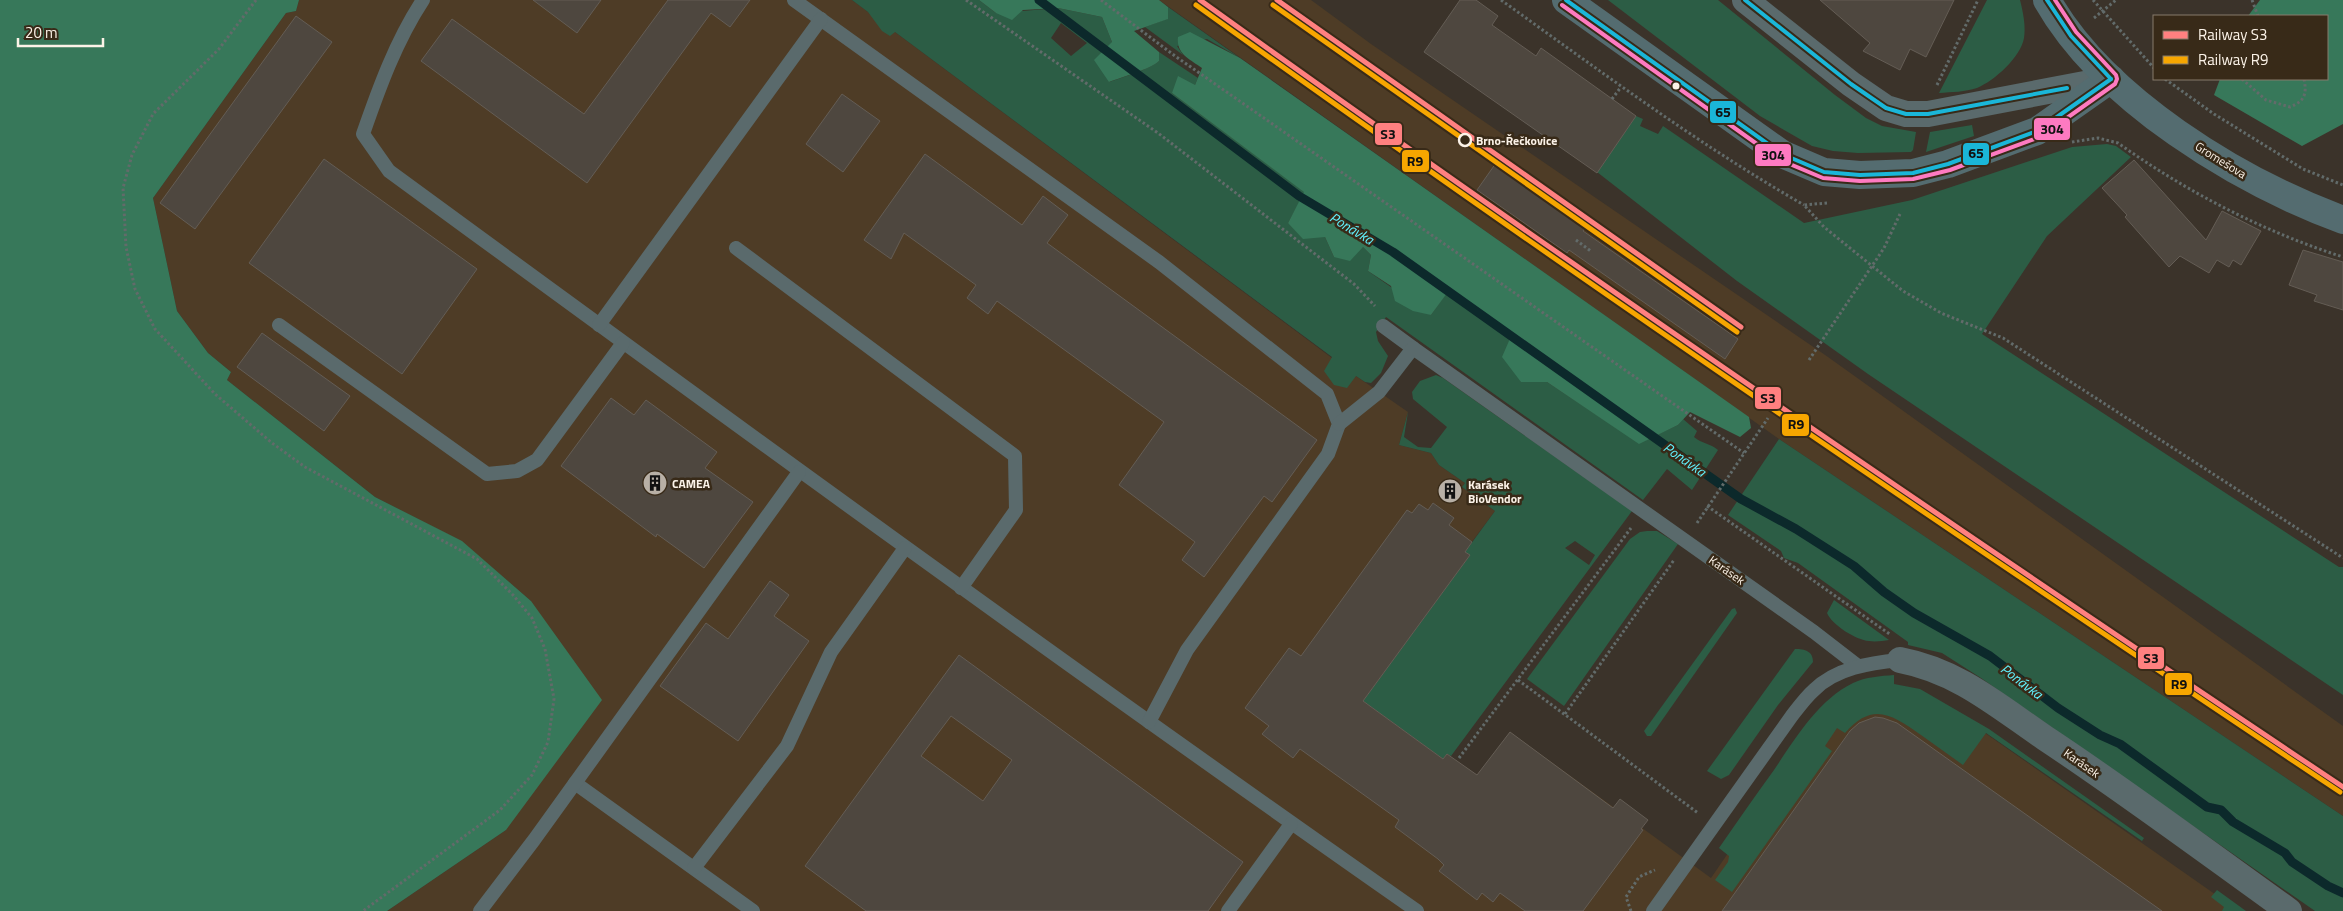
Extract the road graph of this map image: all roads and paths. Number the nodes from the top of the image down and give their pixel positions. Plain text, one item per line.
1 (256, 0) edge
2 (423, 0) edge
3 (794, 0) edge
4 (966, 0) edge
5 (1101, 0) edge
6 (1501, 0) edge
7 (1566, 0) edge
8 (1745, 0) edge
9 (1978, 0) edge
10 (2047, 0) edge
11 (2093, 0) edge
12 (2116, 0) edge
13 (2252, 0) edge
14 (2102, 11) junction
15 (2258, 15) edge
16 (821, 19) junction
17 (2153, 67) edge
18 (2111, 79) junction
19 (2166, 80) edge
20 (2243, 80) edge
21 (2304, 80) edge
22 (1621, 87) junction
23 (1936, 88) dead end
24 (1612, 99) dead end
25 (2062, 145) dead end
26 (2343, 185) edge
27 (1830, 202) dead end
28 (1804, 205) junction
29 (1900, 214) dead end
30 (2343, 220) edge
31 (1576, 240) dead end
32 (736, 248) dead end
33 (1592, 252) dead end
34 (2343, 257) edge
35 (1873, 266) junction
36 (279, 325) dead end
37 (599, 325) junction
38 (1383, 326) joint
39 (623, 343) junction
40 (1413, 348) junction
41 (1809, 360) dead end
42 (1768, 418) dead end
43 (1339, 424) junction
44 (1744, 453) junction
45 (799, 472) junction
46 (1707, 506) junction
47 (1643, 511) junction
48 (1686, 542) junction
49 (905, 548) junction
50 (2343, 558) edge
51 (961, 588) junction
52 (1900, 660) junction
53 (1858, 666) junction
54 (1518, 680) junction
55 (1565, 714) junction
56 (1149, 722) junction
57 (1460, 758) dead end
58 (575, 783) junction
59 (1694, 821) dead end
60 (1291, 824) junction
61 (1661, 867) dead end
62 (694, 868) junction
63 (363, 911) edge
64 (480, 911) edge
65 (753, 911) edge
66 (1228, 911) edge
67 (1417, 911) edge
68 (1631, 911) edge
69 (1653, 911) edge
70 (2289, 911) edge

1 - 63 path
2 - 37 lane
3 - 16 lane
4 - 38 path
5 - 44 path
6 - 22 path
7 - 18 street
8 - 18 street
9 - 23 path
10 - 18 street, Gromešova
11 - 14 path
12 - 14 path
13 - 15 path
14 - 17 path
16 - 37 lane
16 - 43 lane
18 - 30 street, Gromešova
19 - 26 path
20 - 21 path
22 - 24 path
22 - 28 path
25 - 34 path
27 - 28 path
28 - 35 path
29 - 35 path
31 - 33 path
32 - 51 lane
35 - 41 path
35 - 50 path
36 - 39 lane
37 - 39 lane
38 - 40 lane, Karásek
39 - 45 lane
40 - 43 lane
40 - 47 lane, Karásek
42 - 44 path
43 - 56 lane
44 - 46 path
45 - 49 lane
45 - 58 lane
46 - 48 path
46 - 52 path
47 - 48 lane, Karásek
47 - 54 path
48 - 53 lane, Karásek
48 - 55 path
49 - 51 lane
49 - 62 lane
51 - 56 lane
52 - 53 lane, Karásek
52 - 70 street, Karásek
53 - 69 lane, Karásek
54 - 55 path
54 - 57 path
55 - 59 path
56 - 60 lane
58 - 62 lane
58 - 64 lane
60 - 66 lane
60 - 67 lane
61 - 68 path
62 - 65 lane

